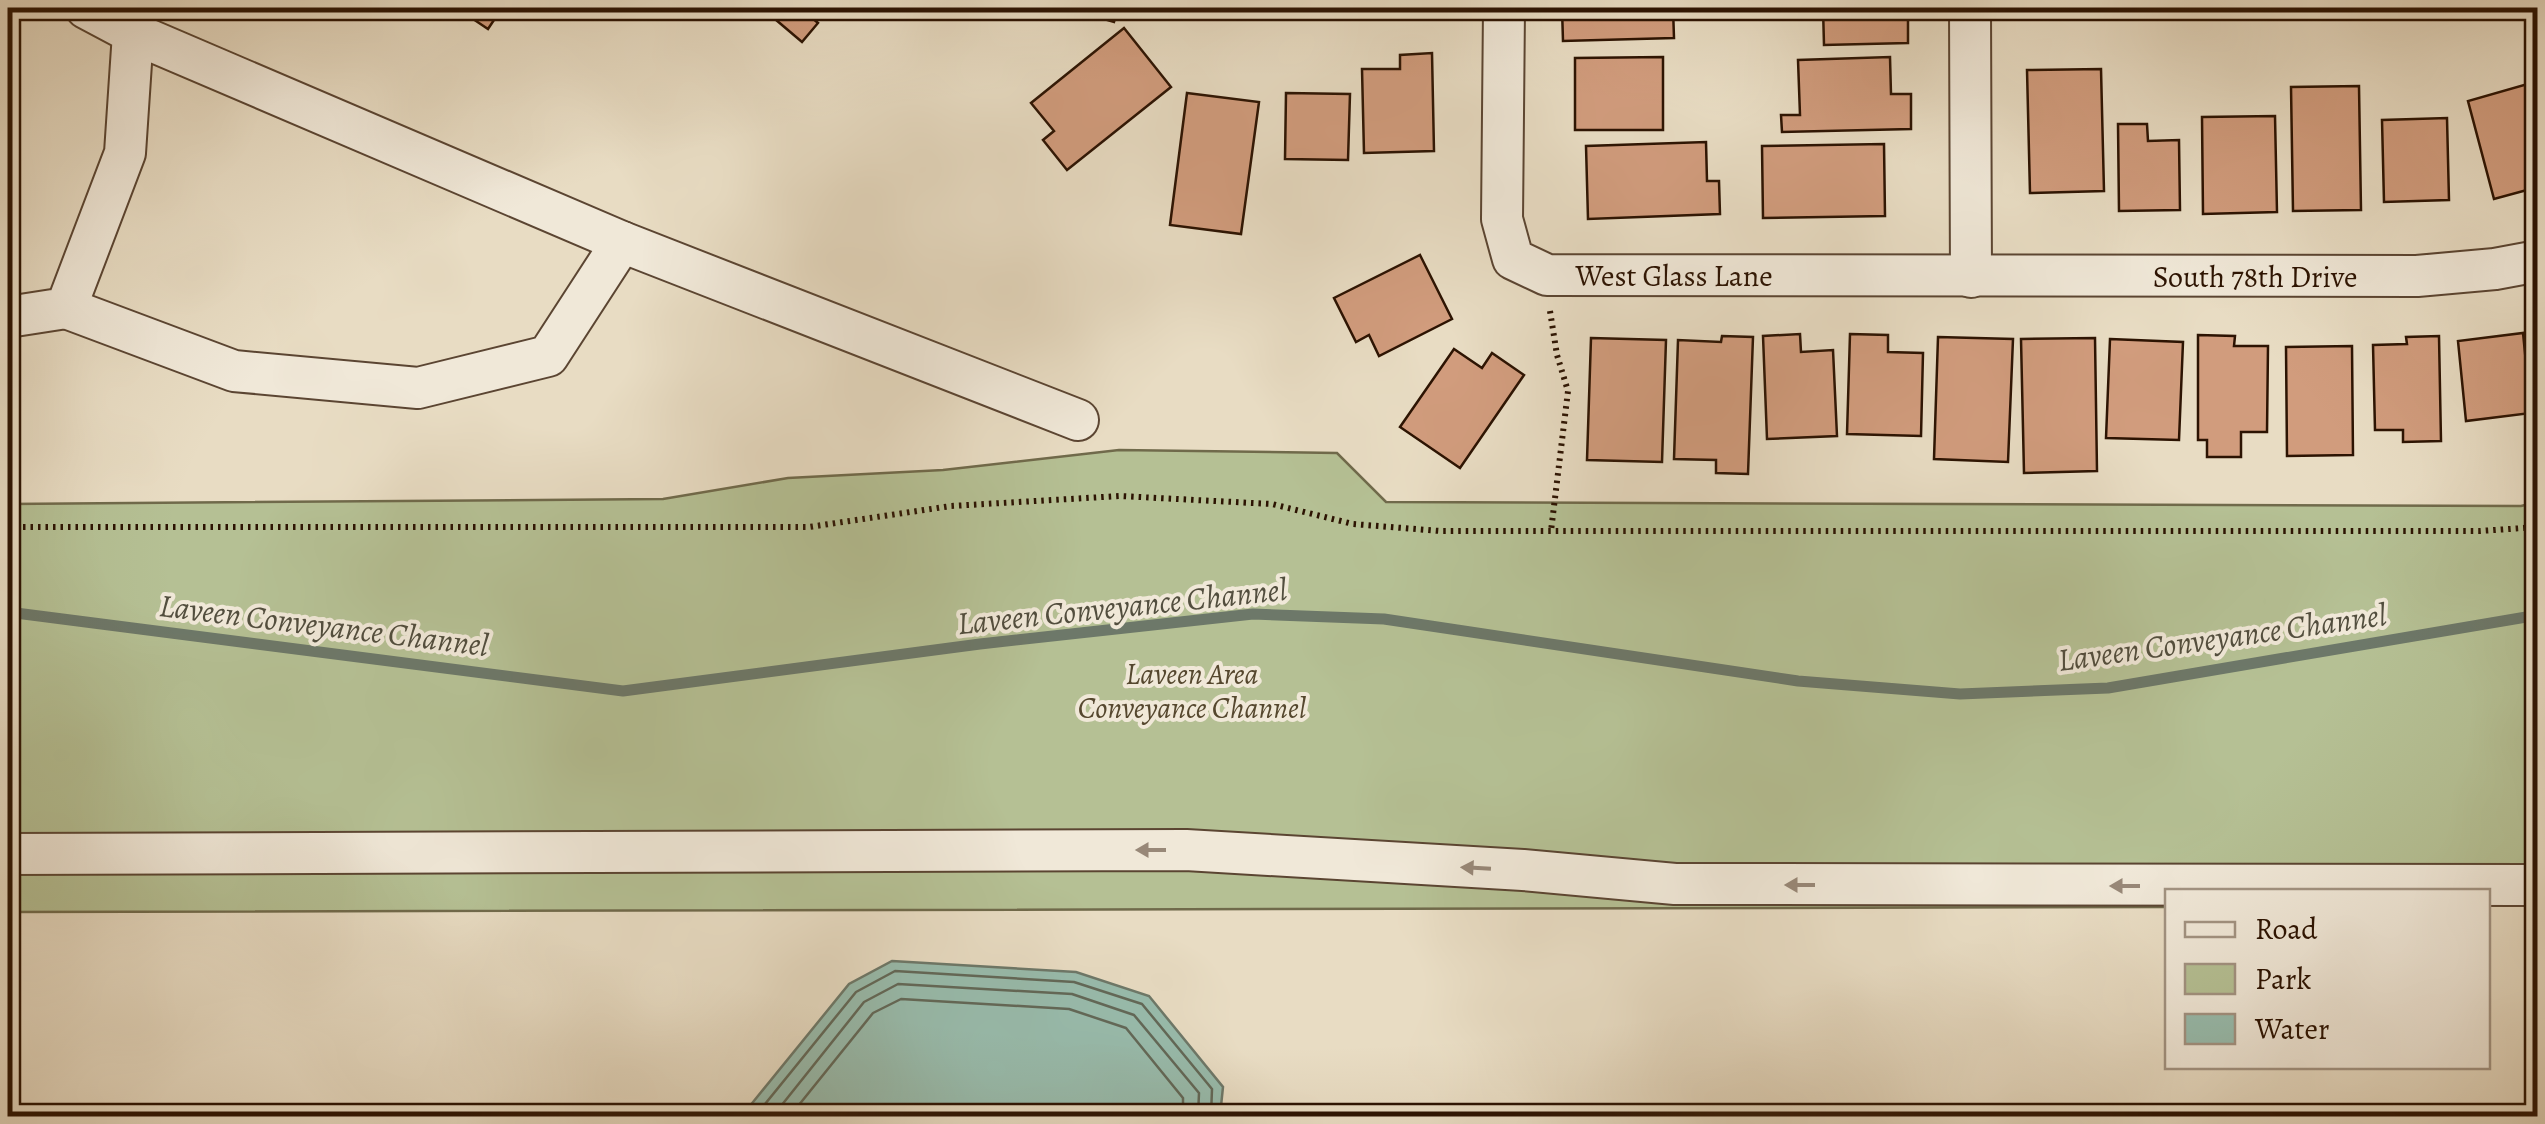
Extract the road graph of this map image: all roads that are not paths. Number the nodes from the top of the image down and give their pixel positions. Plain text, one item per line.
1 (86, 8) edge
2 (1504, 8) edge
3 (1970, 8) edge
4 (133, 33) junction
5 (622, 242) junction
6 (2538, 261) edge
7 (1971, 277) junction
8 (66, 308) junction
9 (8, 317) edge
10 (1078, 420) dead end
11 (8, 854) edge
12 (2538, 886) edge

1 - 4 street
2 - 7 street, West Glass Lane
3 - 7 street
4 - 5 street
4 - 8 street
5 - 8 street
5 - 10 street
6 - 7 street, South 78th Drive
8 - 9 street
12 -> 11 street

